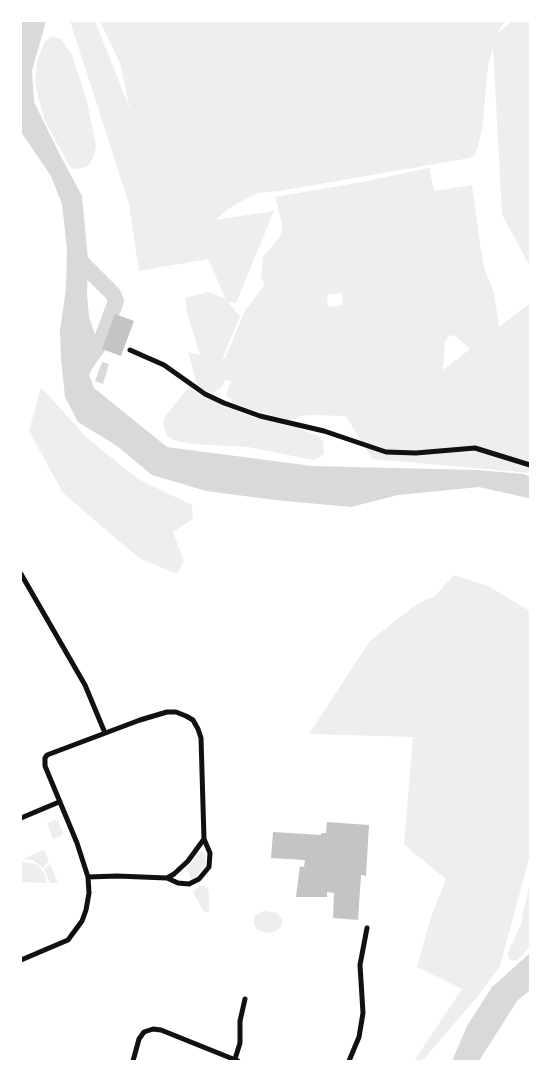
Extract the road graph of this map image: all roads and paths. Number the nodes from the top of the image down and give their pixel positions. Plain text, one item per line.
1 (130, 350) dead end
2 (530, 465) edge
3 (21, 574) edge
4 (105, 733) junction
5 (59, 802) junction
6 (21, 818) edge
7 (204, 839) junction
8 (88, 877) junction
9 (167, 878) junction
10 (367, 928) dead end
11 (21, 960) edge
12 (245, 999) dead end
13 (236, 1060) edge
14 (133, 1061) edge
15 (349, 1061) edge

1 - 2 street
3 - 4 street
4 - 5 street
4 - 7 street
5 - 6 street
5 - 8 street
7 - 9 street
7 - 9 street
8 - 9 street
8 - 11 street
10 - 15 street
12 - 13 street
13 - 14 street

